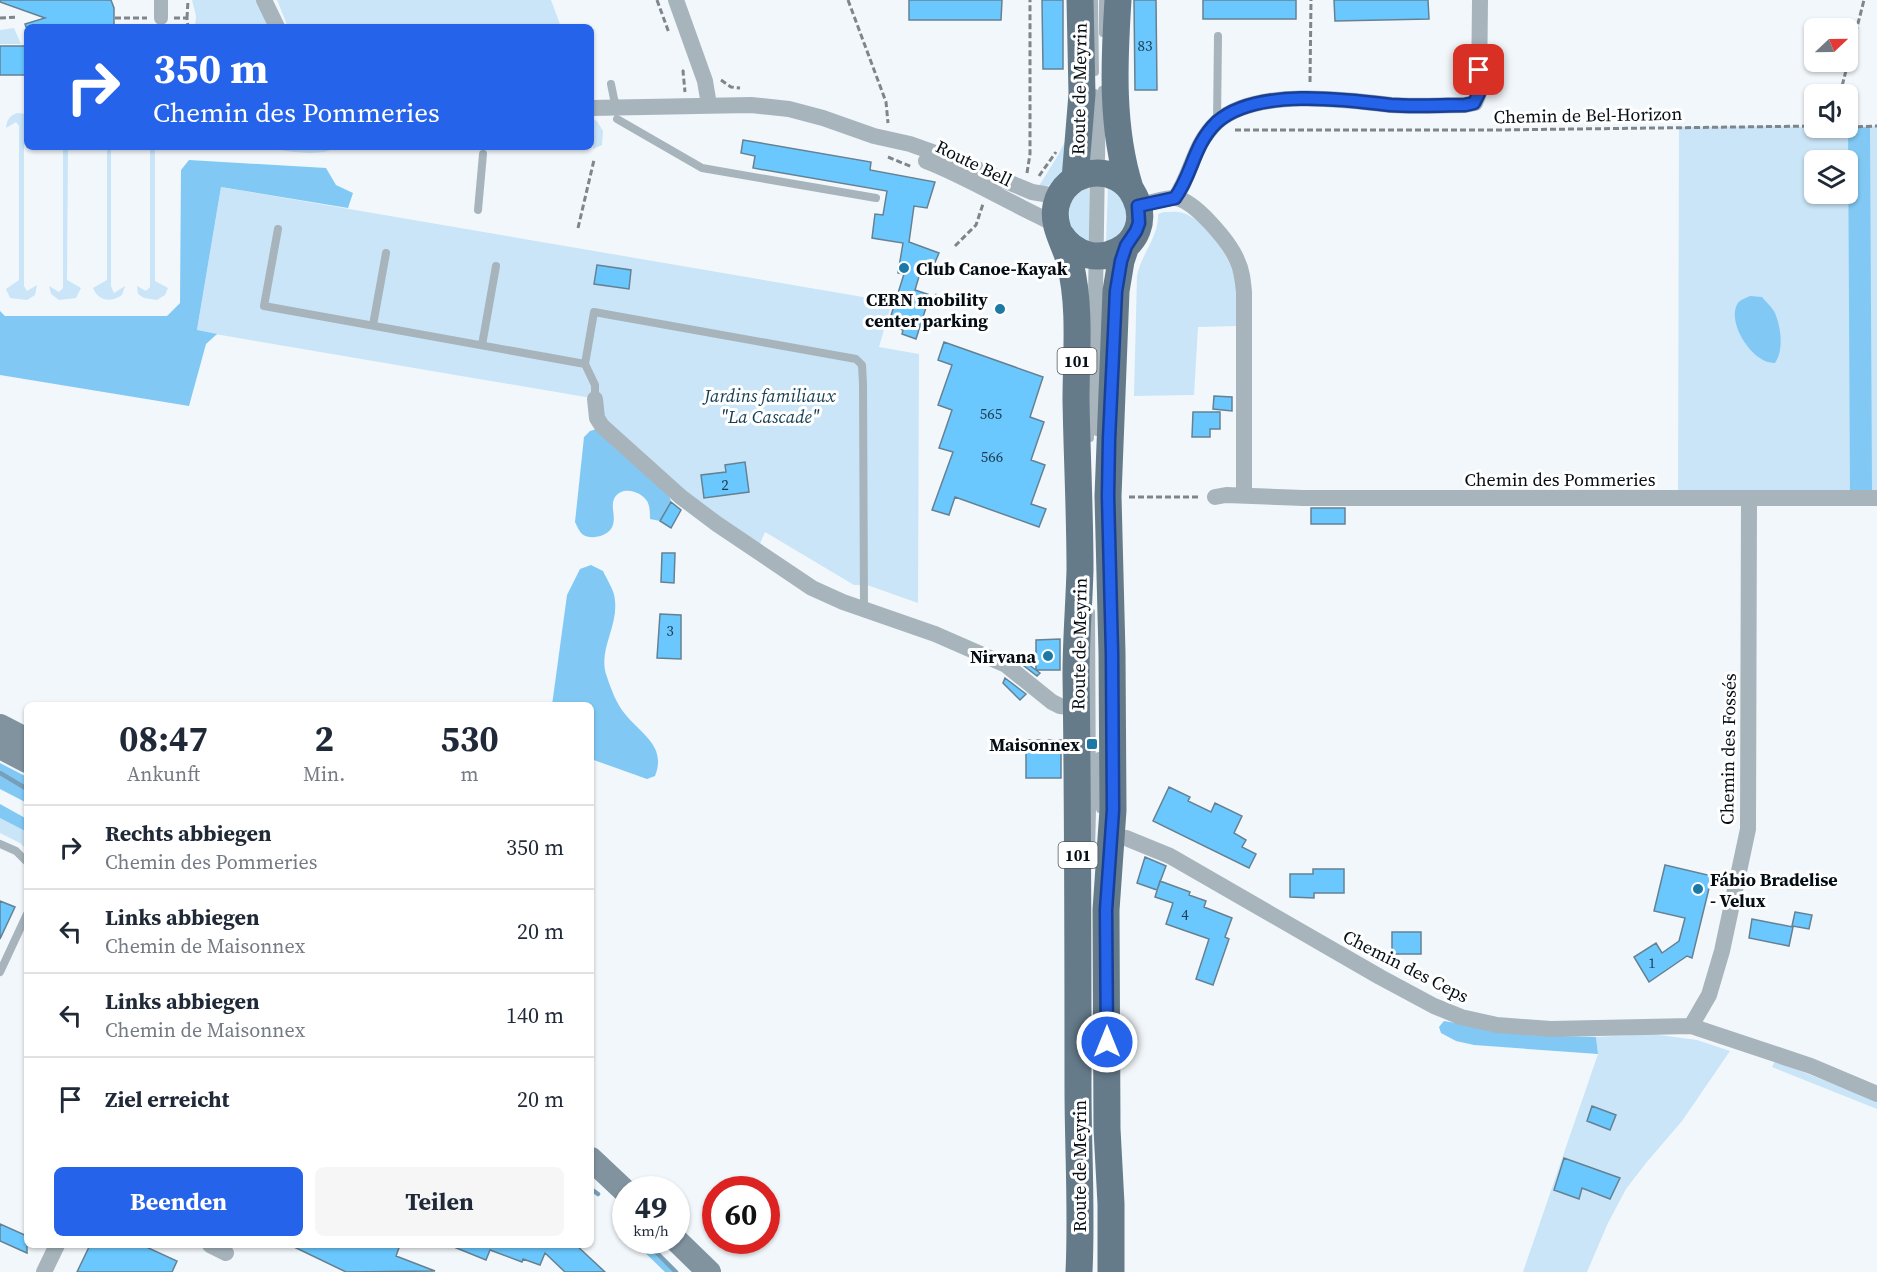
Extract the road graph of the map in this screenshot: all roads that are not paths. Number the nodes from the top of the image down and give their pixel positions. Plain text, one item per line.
1 (161, 0) edge
2 (264, 0) edge
3 (676, 0) edge
4 (1080, 0) edge
5 (1094, 0) edge
6 (1103, 0) edge
7 (1480, 0) edge
8 (1114, 8) edge
9 (161, 22) edge
10 (276, 24) edge
11 (1218, 36) dead end
12 (611, 84) dead end
13 (709, 105) junction
14 (594, 109) edge
15 (618, 114) junction
16 (1219, 121) junction
17 (878, 130) junction
18 (483, 154) dead end
19 (1083, 179) junction
20 (1134, 196) junction
21 (876, 198) dead end
22 (1175, 198) junction
23 (478, 210) dead end
24 (278, 229) dead end
25 (1058, 230) junction
26 (1126, 246) junction
27 (386, 253) dead end
28 (1096, 257) junction
29 (496, 266) dead end
30 (373, 326) junction
31 (482, 345) junction
32 (585, 364) junction
33 (595, 399) joint
34 (1098, 441) dead end
35 (1090, 452) dead end
36 (1244, 495) junction
37 (1215, 497) road end
38 (1749, 498) junction
39 (1877, 498) edge
40 (1091, 598) dead end
41 (1098, 606) dead end
42 (864, 608) junction
43 (1077, 708) junction
44 (0, 726) edge
45 (24, 738) edge
46 (0, 747) edge
47 (24, 759) edge
48 (0, 844) edge
49 (1100, 850) junction
50 (24, 859) edge
51 (1097, 901) dead end
52 (24, 920) edge
53 (0, 972) edge
54 (1690, 1026) junction
55 (1097, 1092) dead end
56 (1877, 1094) edge
57 (1097, 1104) dead end
58 (1097, 1128) dead end
59 (594, 1162) edge
60 (612, 1179) edge
61 (56, 1248) edge
62 (216, 1248) edge
63 (226, 1253) dead end
64 (690, 1254) edge
65 (44, 1272) edge
66 (709, 1272) edge
67 (1079, 1272) edge
68 (1111, 1272) edge

1 - 9 street
2 - 10 street
3 - 13 street
4 - 19 main road, Route de Meyrin / 101
5 - 19 lane
6 - 19 lane
7 - 16 street
8 - 20 main road, Route de Meyrin / 101
11 - 16 lane
12 - 15 lane
13 - 15 street, Route Bell
13 - 17 street, Route Bell
14 - 15 street, Route Bell
15 - 21 lane
16 - 22 street
17 - 19 street, Route Bell
17 - 25 street, Route Bell
18 - 23 lane
19 - 20 main road, Route de Meyrin
19 - 25 main road, Route de Meyrin / 101
19 - 28 lane
20 - 22 street
20 - 26 main road, Route de Meyrin / 101
22 - 36 street
24 - 30 lane
25 - 28 main road
25 - 43 main road, Route de Meyrin / 101
26 - 28 main road
26 - 49 main road, Route de Meyrin / 101
27 - 30 lane
28 - 34 lane
28 - 35 lane
29 - 31 lane
30 - 31 lane
31 - 32 lane
32 - 33 lane
32 - 42 lane
33 - 42 street
36 - 37 street, Chemin des Pommeries
36 - 38 street, Chemin des Pommeries
38 - 39 street, Chemin des Pommeries
38 - 54 street, Chemin des Fossés
40 - 49 lane
41 - 49 lane
42 - 43 street
43 - 67 main road, Route de Meyrin / 101
44 - 45 main road
46 - 47 main road
48 - 50 lane
49 - 54 street, Chemin des Ceps
49 - 68 main road, Route de Meyrin / 101
51 - 55 lane
52 - 53 lane
54 - 56 street, Chemin des Ceps
57 - 58 lane
59 - 60 main road
61 - 65 street
62 - 63 street
64 - 66 main road

